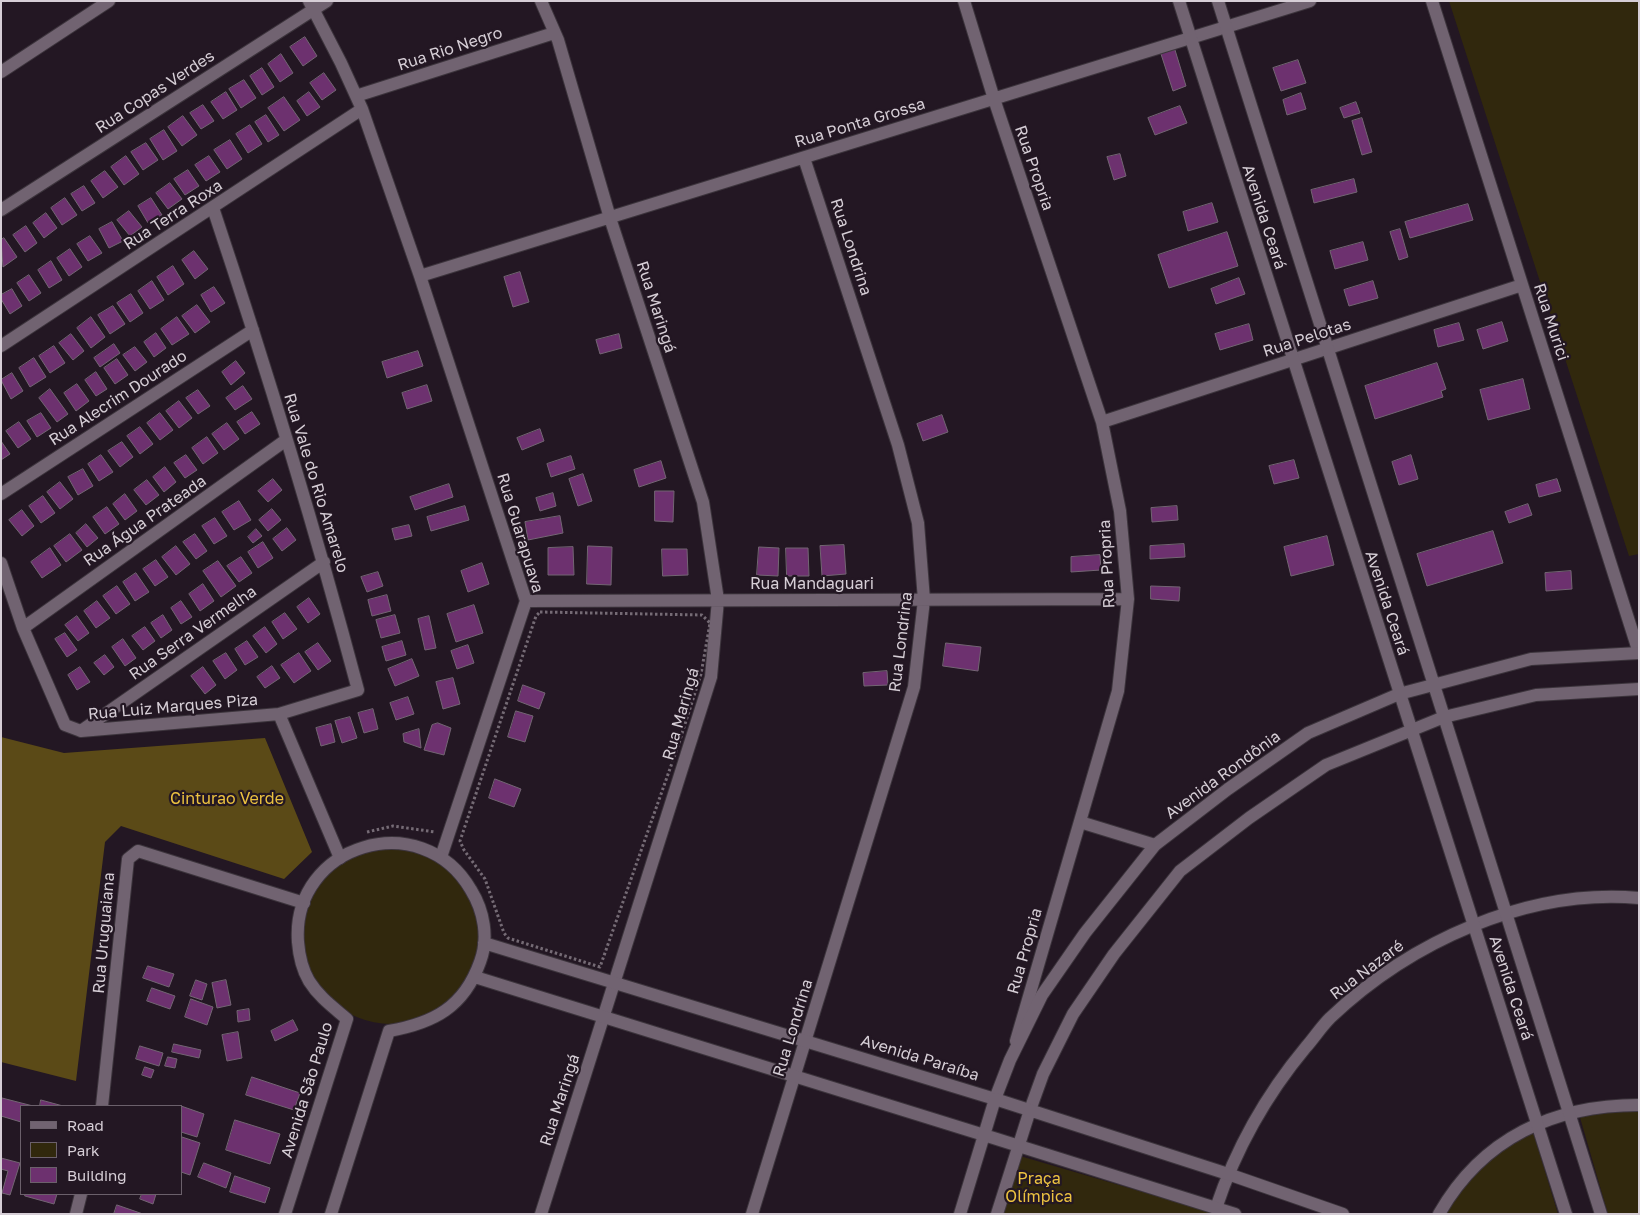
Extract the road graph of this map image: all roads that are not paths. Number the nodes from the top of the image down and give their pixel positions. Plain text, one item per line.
1 (108, 1) edge
2 (327, 1) edge
3 (541, 1) edge
4 (964, 1) edge
5 (1179, 1) edge
6 (1218, 1) edge
7 (1310, 1) edge
8 (1432, 1) edge
9 (312, 6) edge
10 (1226, 27) junction
11 (554, 33) junction
12 (1191, 38) junction
13 (1, 72) edge
14 (356, 96) junction
15 (994, 99) junction
16 (362, 109) junction
17 (804, 158) junction
18 (213, 208) junction
19 (1, 210) edge
20 (610, 218) junction
21 (420, 276) junction
22 (1522, 285) junction
23 (253, 330) junction
24 (1, 346) edge
25 (1327, 348) junction
26 (1293, 360) junction
27 (1102, 422) junction
28 (286, 440) junction
29 (1, 494) edge
30 (324, 562) junction
31 (1, 563) edge
32 (718, 600) junction
33 (924, 600) junction
34 (1128, 600) junction
35 (526, 601) junction
36 (23, 628) junction
37 (1639, 653) edge
38 (1434, 685) junction
39 (1639, 688) edge
40 (1399, 694) junction
41 (279, 714) junction
42 (1444, 717) junction
43 (1410, 729) junction
44 (81, 731) junction
45 (1080, 822) junction
46 (1155, 845) junction
47 (441, 856) junction
48 (340, 858) junction
49 (1639, 898) edge
50 (304, 903) junction
51 (1506, 914) junction
52 (1473, 927) junction
53 (484, 943) junction
54 (475, 977) junction
55 (613, 984) junction
56 (603, 1017) junction
57 (806, 1040) junction
58 (1010, 1060) junction
59 (795, 1077) junction
60 (995, 1099) junction
61 (102, 1105) edge
62 (1639, 1105) edge
63 (1030, 1110) junction
64 (1568, 1114) junction
65 (1538, 1122) junction
66 (984, 1135) junction
67 (1018, 1145) junction
68 (1228, 1174) junction
69 (81, 1195) edge
70 (1216, 1208) junction
71 (76, 1214) edge
72 (286, 1214) edge
73 (331, 1214) edge
74 (541, 1214) edge
75 (752, 1214) edge
76 (960, 1214) edge
77 (997, 1214) edge
78 (1235, 1214) edge
79 (1343, 1214) edge
80 (1440, 1214) edge
81 (1566, 1214) edge
82 (1601, 1214) edge

1 - 13 street
2 - 9 street, Rua Copas Verdes
3 - 11 street, Rua Maringá
4 - 15 street, Rua Propria
5 - 12 street, Avenida Ceará
6 - 10 street, Avenida Ceará
7 - 10 street, Rua Ponta Grossa
8 - 22 street, Rua Murici
9 - 14 street, Rua Guarapuava
9 - 19 street, Rua Copas Verdes
10 - 12 street, Rua Ponta Grossa
10 - 25 street, Avenida Ceará
11 - 14 street, Rua Rio Negro
11 - 20 street, Rua Maringá
12 - 15 street, Rua Ponta Grossa
12 - 26 street, Avenida Ceará
14 - 16 street, Rua Guarapuava
15 - 17 street, Rua Ponta Grossa
15 - 27 street, Rua Propria
16 - 18 street, Rua Terra Roxa
16 - 21 street, Rua Guarapuava
17 - 20 street, Rua Ponta Grossa
17 - 33 street, Rua Londrina
18 - 23 street, Rua Vale do Rio Amarelo
18 - 24 street, Rua Terra Roxa
20 - 21 street, Rua Ponta Grossa
20 - 32 street, Rua Maringá
21 - 35 street, Rua Guarapuava
22 - 25 street, Rua Pelotas
22 - 37 street, Rua Murici
23 - 28 street, Rua Vale do Rio Amarelo
23 - 29 street, Rua Alecrim Dourado
25 - 26 street, Rua Pelotas
25 - 38 street, Avenida Ceará
26 - 27 street, Rua Pelotas
26 - 40 street, Avenida Ceará
27 - 34 street, Rua Propria
28 - 30 street, Rua Vale do Rio Amarelo
28 - 36 street, Rua Água Prateada
30 - 41 street, Rua Vale do Rio Amarelo
30 - 44 street, Rua Serra Vermelha
31 - 36 street, Rua Luiz Marques Piza
32 - 33 street, Rua Mandaguari
32 - 35 street, Rua Mandaguari
32 - 55 street, Rua Maringá
33 - 34 street, Rua Mandaguari
33 - 57 street, Rua Londrina
34 - 45 street, Rua Propria
35 - 47 street, Rua Guarapuava
36 - 44 street, Rua Luiz Marques Piza
37 - 38 street, Avenida Rondônia
38 - 40 street, Avenida Rondônia
38 - 42 street, Avenida Ceará
39 - 42 street
40 - 43 street, Avenida Ceará
40 - 46 street, Avenida Rondônia
41 - 44 street, Rua Luiz Marques Piza
41 - 48 street
42 - 43 street
42 - 51 street, Avenida Ceará
43 - 52 street, Avenida Ceará
43 - 63 street
45 - 46 street
45 - 58 street, Rua Propria
46 - 58 street, Avenida Rondônia
47 - 48 street, Avenida São Paulo
47 - 53 street, Avenida São Paulo
48 - 50 street, Avenida São Paulo
49 - 51 street, Rua Nazaré
50 - 61 street, Rua Uruguaiana
50 - 72 street, Avenida São Paulo
51 - 52 street, Rua Nazaré
51 - 64 street, Avenida Ceará
52 - 65 street, Avenida Ceará
52 - 68 street, Rua Nazaré
53 - 54 street, Avenida São Paulo
53 - 55 street, Avenida Paraíba
54 - 56 street
54 - 73 street, Avenida São Paulo
55 - 56 street, Rua Maringá
55 - 57 street, Avenida Paraíba
56 - 59 street
56 - 74 street, Rua Maringá
57 - 59 street, Rua Londrina
57 - 60 street, Avenida Paraíba
58 - 60 street, Avenida Rondônia
59 - 66 street
59 - 75 street, Rua Londrina
60 - 63 street, Avenida Paraíba
60 - 66 street, Avenida Rondônia
62 - 64 street
63 - 67 street
63 - 68 street, Avenida Paraíba
64 - 65 street
64 - 82 street, Avenida Ceará
65 - 80 street
65 - 81 street, Avenida Ceará
66 - 67 street
66 - 76 street, Avenida Rondônia
67 - 70 street
67 - 77 street
68 - 70 street, Rua Nazaré
68 - 79 street, Avenida Paraíba
69 - 71 street
70 - 78 street

